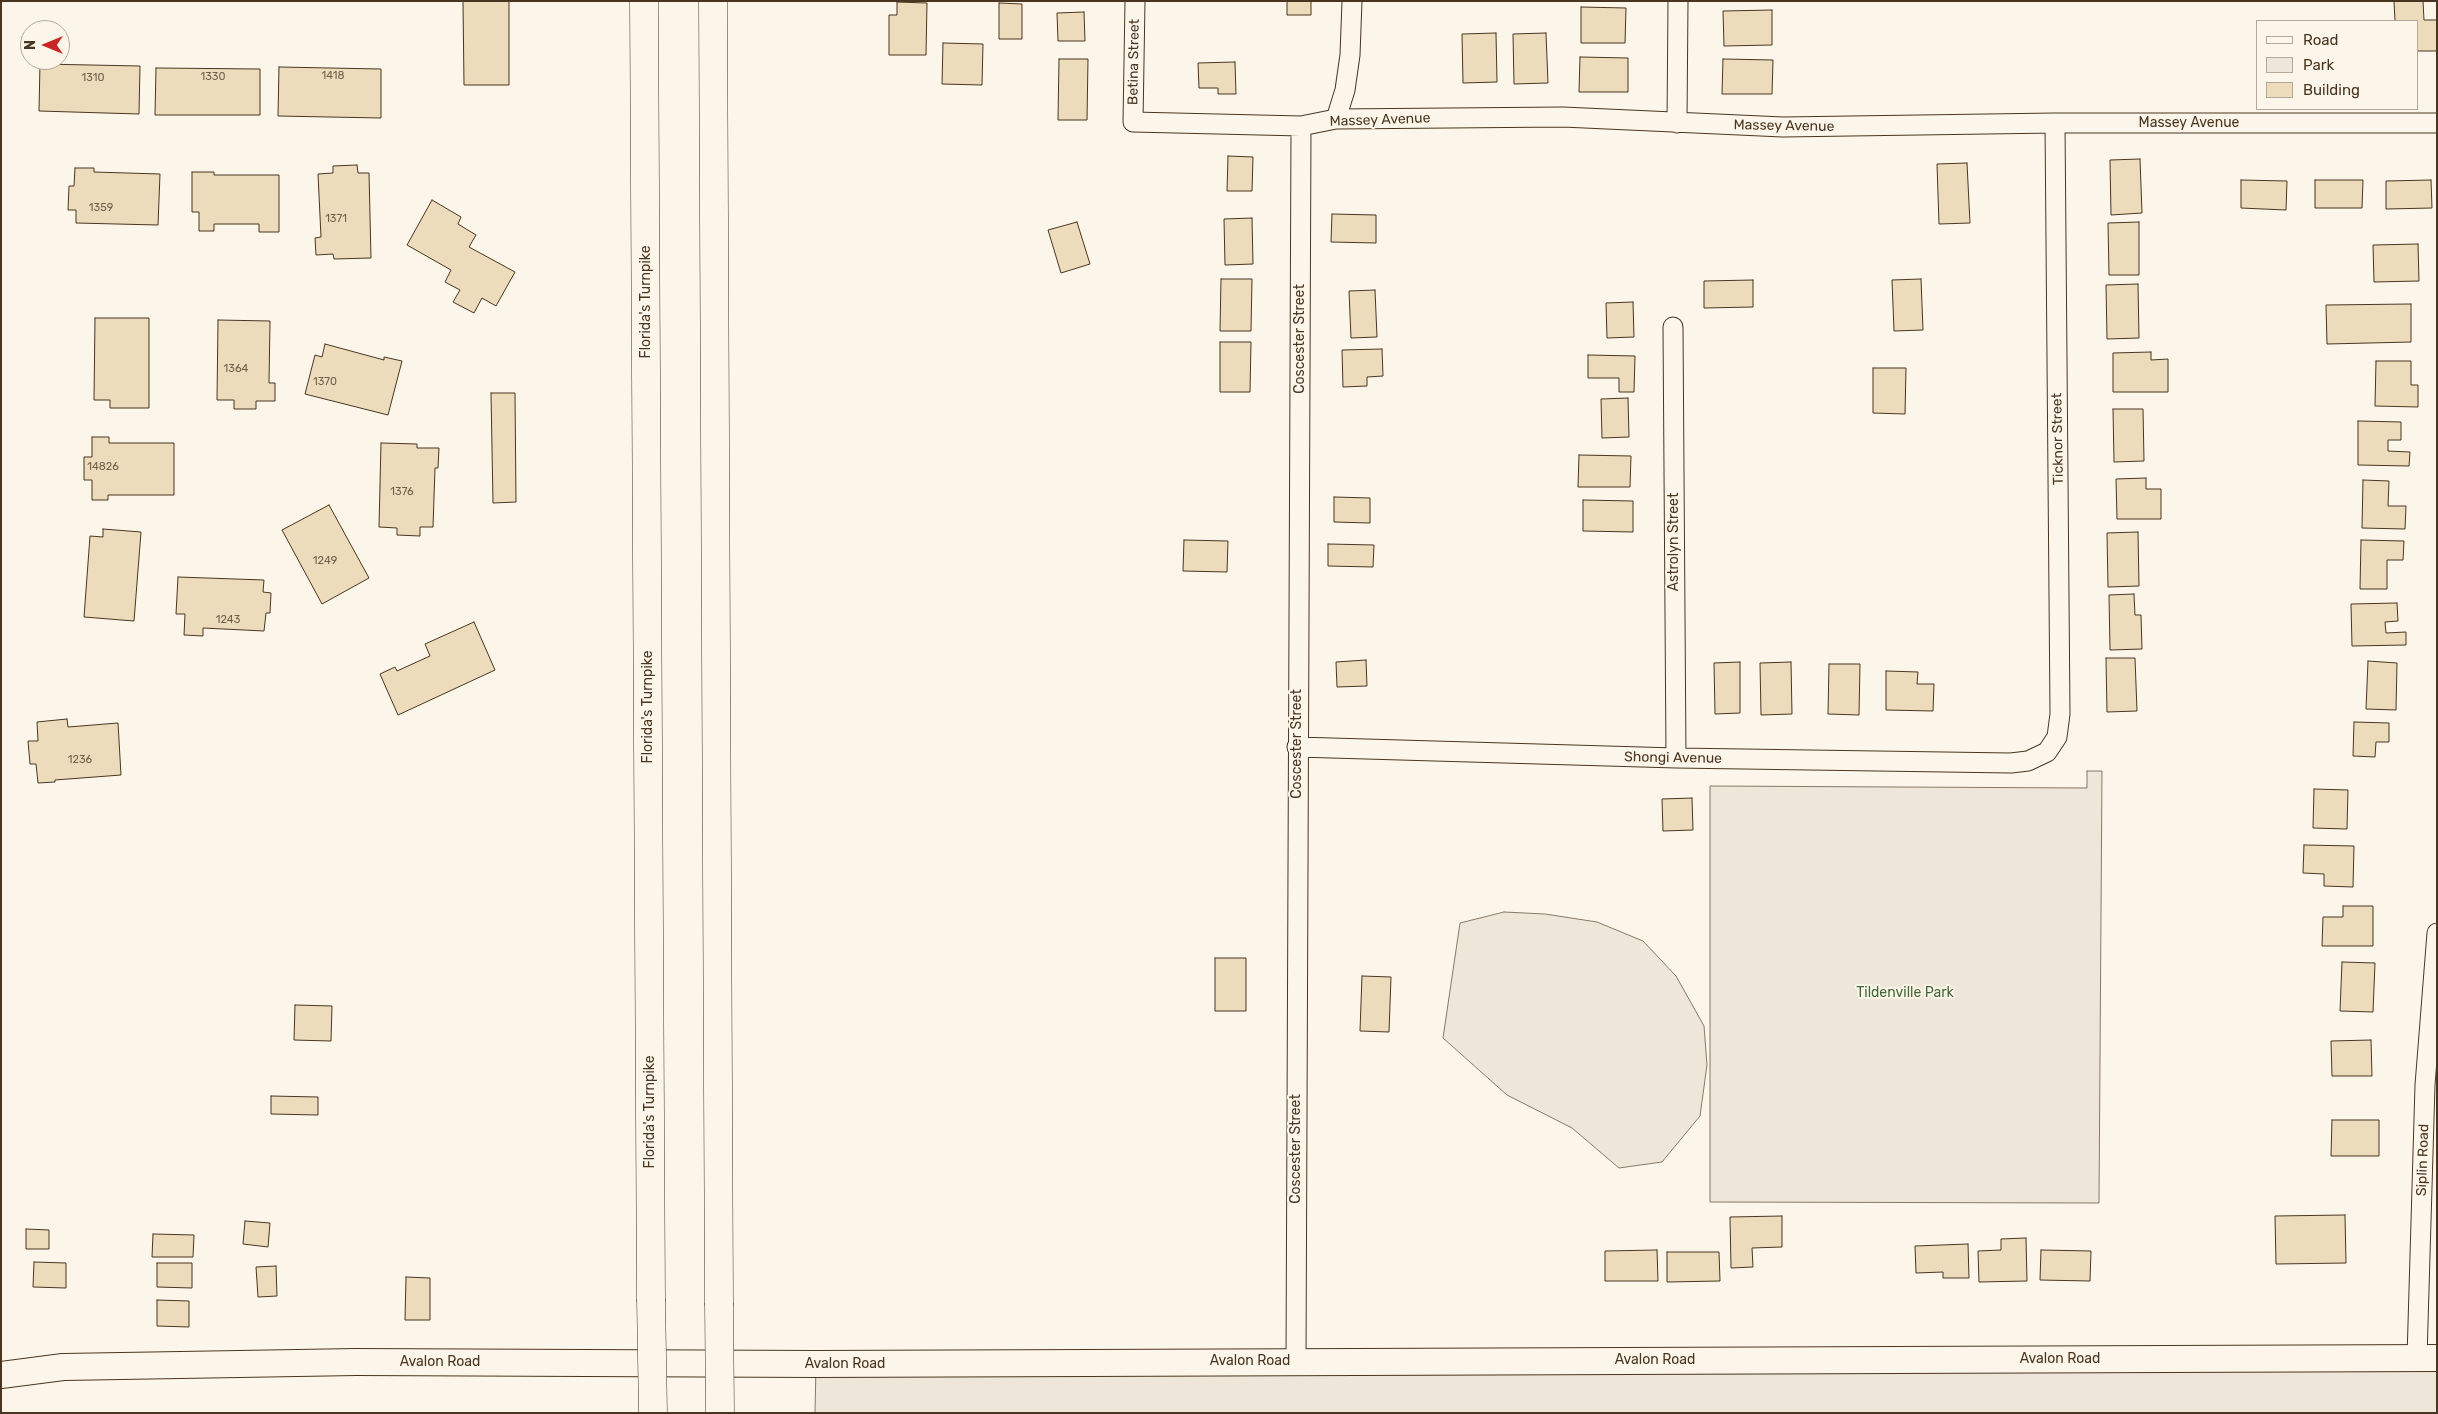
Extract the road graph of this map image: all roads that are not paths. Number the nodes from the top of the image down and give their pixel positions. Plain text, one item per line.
1 (644, 1) edge
2 (713, 1) edge
3 (1135, 1) edge
4 (1352, 1) edge
5 (1678, 1) edge
6 (1336, 119) junction
7 (1133, 122) joint
8 (2437, 122) edge
9 (1677, 123) junction
10 (2055, 123) junction
11 (1301, 126) junction
12 (1673, 327) dead end
13 (1297, 748) junction
14 (2047, 752) joint
15 (1676, 758) junction
16 (2437, 933) edge
17 (2427, 1358) edge
18 (1, 1361) edge
19 (1296, 1361) junction
20 (63, 1367) junction
21 (1, 1375) edge
22 (653, 1413) edge
23 (720, 1413) edge

1 - 22 highway, Florida's Turnpike, bridge
2 - 23 highway, bridge
3 - 7 street, Betina Street
4 - 6 street
5 - 9 street
6 - 9 street, Massey Avenue
6 - 11 street, Massey Avenue
7 - 11 street, Massey Avenue
8 - 10 street, Massey Avenue
9 - 10 street, Massey Avenue
10 - 14 street, Ticknor Street
11 - 13 street, Coscester Street
12 - 15 street, Astrolyn Street
13 - 15 street, Shongi Avenue
13 - 19 street, Coscester Street
14 - 15 street, Shongi Avenue
16 - 17 street, Siplin Road
17 - 19 main road, Avalon Road
18 - 20 main road, Avalon Road
19 - 20 main road, Avalon Road
20 - 21 main road, Avalon Road

